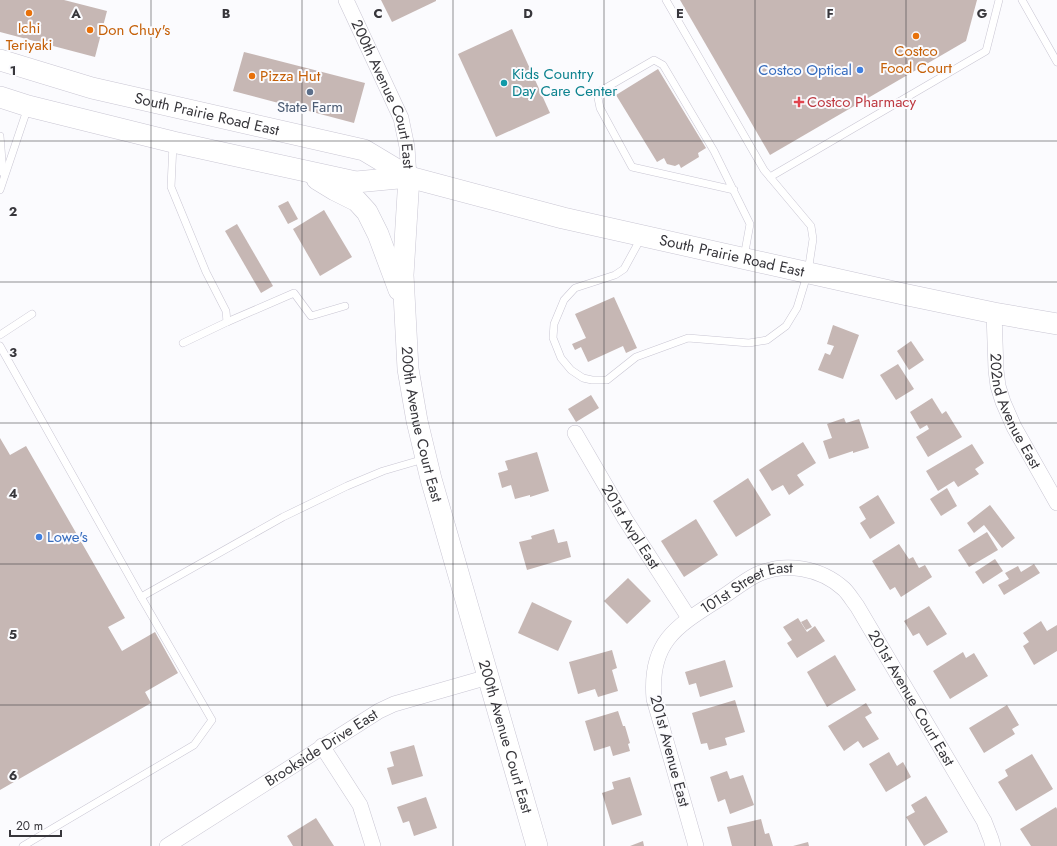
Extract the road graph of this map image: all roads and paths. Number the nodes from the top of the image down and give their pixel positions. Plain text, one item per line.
1 (346, 0) edge
2 (666, 0) edge
3 (999, 0) edge
4 (1022, 0) edge
5 (0, 60) edge
6 (1057, 62) edge
7 (0, 96) edge
8 (28, 106) junction
9 (0, 136) edge
10 (173, 142) junction
11 (303, 170) junction
12 (3, 177) junction
13 (409, 177) junction
14 (770, 177) junction
15 (0, 190) edge
16 (734, 190) junction
17 (642, 236) junction
18 (743, 258) junction
19 (808, 272) junction
20 (404, 304) junction
21 (345, 306) dead end
22 (994, 313) junction
23 (32, 314) dead end
24 (227, 322) junction
25 (1057, 324) edge
26 (0, 334) edge
27 (183, 343) dead end
28 (0, 346) edge
29 (575, 433) dead end
30 (426, 458) junction
31 (1057, 503) edge
32 (808, 570) joint
33 (141, 597) junction
34 (689, 618) junction
35 (488, 677) junction
36 (322, 746) junction
37 (23, 846) edge
38 (167, 846) edge
39 (373, 846) edge
40 (537, 846) edge
41 (696, 846) edge
42 (992, 846) edge

1 - 13 street, 200th Avenue Court East
2 - 14 lane
3 - 14 lane
4 - 6 lane
5 - 13 main road, South Prairie Road East
7 - 8 main road, South Prairie Road East
8 - 10 main road, South Prairie Road East
8 - 12 lane
9 - 12 lane
10 - 11 main road, South Prairie Road East
10 - 24 lane
11 - 13 main road, South Prairie Road East
11 - 20 main road
12 - 15 lane
13 - 17 main road, South Prairie Road East
13 - 20 main road, 200th Avenue Court East
14 - 19 lane
16 - 16 lane
16 - 18 lane
17 - 18 main road, South Prairie Road East
17 - 19 lane
18 - 19 main road, South Prairie Road East
19 - 22 main road, South Prairie Road East
20 - 30 main road, 200th Avenue Court East
21 - 24 lane
22 - 25 main road, South Prairie Road East
22 - 31 street, 202nd Avenue East
23 - 26 lane
24 - 27 lane
28 - 33 lane
29 - 34 street, 201st Avpl East
30 - 33 lane
30 - 35 main road, 200th Avenue Court East
32 - 34 street, 101st Street East
32 - 42 street, 201st Avenue Court East
33 - 37 lane
34 - 41 street, 201st Avenue East
35 - 36 street, Brookside Drive East
35 - 40 main road, 200th Avenue Court East
36 - 38 street, Brookside Drive East
36 - 39 street

